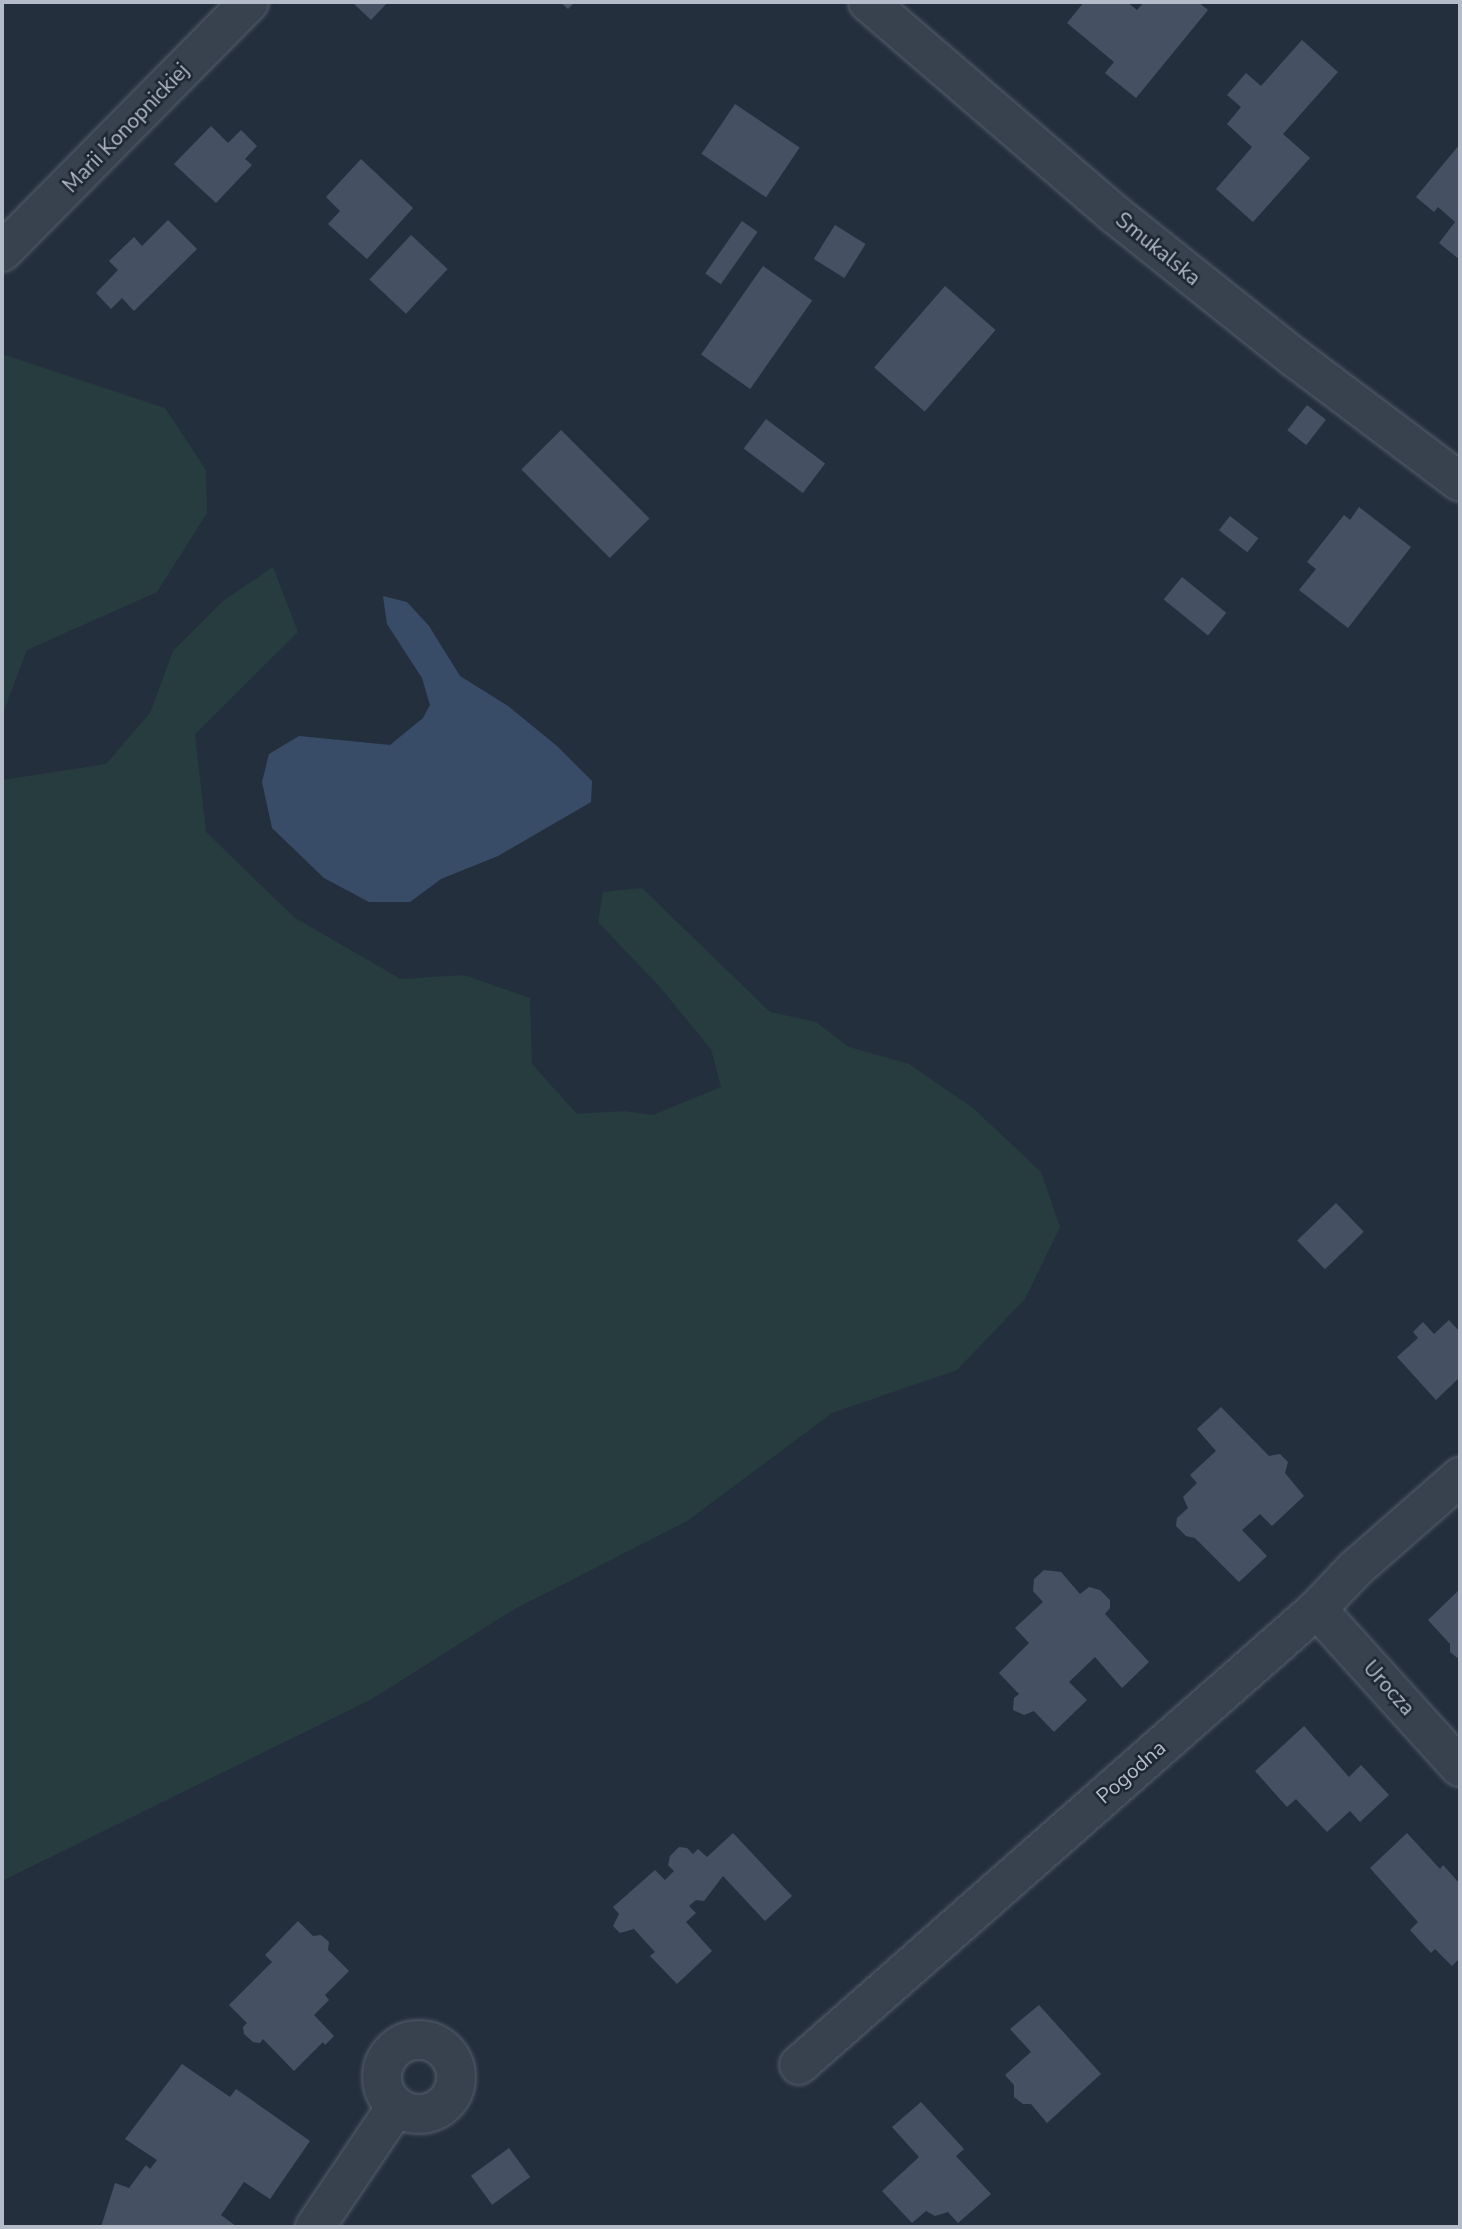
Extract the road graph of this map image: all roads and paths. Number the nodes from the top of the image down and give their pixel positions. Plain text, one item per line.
1 (248, 2) edge
2 (867, 2) edge
3 (2, 252) edge
4 (1460, 482) edge
5 (1460, 1476) edge
6 (1317, 1609) junction
7 (1460, 1767) edge
8 (799, 2065) dead end
9 (396, 2107) dead end
10 (316, 2227) edge

1 - 3 street, Marii Konopnickiej
2 - 4 street, Smukalska
5 - 6 street, Pogodna
6 - 7 street, Urocza
6 - 8 street, Pogodna
9 - 10 street

